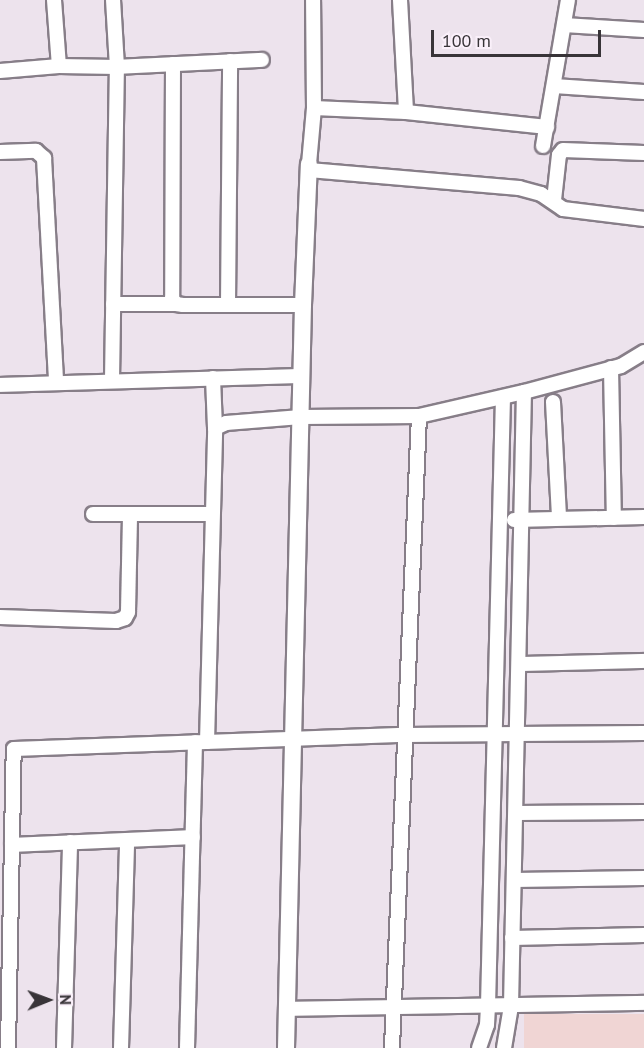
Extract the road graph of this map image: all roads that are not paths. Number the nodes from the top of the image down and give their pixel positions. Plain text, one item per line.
1 (54, 0) edge
2 (113, 0) edge
3 (313, 0) edge
4 (400, 0) edge
5 (568, 0) edge
6 (564, 25) junction
7 (644, 30) edge
8 (262, 60) dead end
9 (230, 61) junction
10 (173, 64) junction
11 (59, 66) junction
12 (117, 67) junction
13 (0, 71) edge
14 (554, 86) junction
15 (644, 92) edge
16 (314, 108) junction
17 (406, 112) junction
18 (547, 127) junction
19 (543, 146) dead end
20 (0, 152) edge
21 (644, 153) edge
22 (309, 167) junction
23 (554, 200) junction
24 (644, 219) edge
25 (113, 304) junction
26 (176, 304) junction
27 (228, 305) junction
28 (303, 305) junction
29 (644, 352) edge
30 (611, 369) junction
31 (302, 376) junction
32 (213, 378) junction
33 (112, 380) junction
34 (56, 382) junction
35 (0, 385) edge
36 (524, 392) junction
37 (503, 397) junction
38 (554, 402) dead end
39 (419, 416) junction
40 (301, 417) junction
41 (215, 428) junction
42 (93, 514) dead end
43 (130, 514) junction
44 (212, 514) junction
45 (644, 517) edge
46 (559, 518) junction
47 (614, 519) junction
48 (501, 520) junction
49 (521, 520) junction
50 (0, 617) edge
51 (644, 661) edge
52 (519, 664) junction
53 (496, 733) junction
54 (644, 733) edge
55 (517, 734) junction
56 (405, 735) junction
57 (293, 741) junction
58 (201, 742) junction
59 (7, 749) edge
60 (644, 812) edge
61 (517, 813) junction
62 (193, 837) junction
63 (127, 840) junction
64 (70, 842) junction
65 (12, 845) junction
66 (644, 878) edge
67 (514, 880) junction
68 (644, 935) edge
69 (512, 938) junction
70 (644, 1003) edge
71 (488, 1006) junction
72 (511, 1006) junction
73 (394, 1008) junction
74 (286, 1009) junction
75 (8, 1048) edge
76 (64, 1048) edge
77 (121, 1048) edge
78 (187, 1048) edge
79 (286, 1048) edge
80 (392, 1048) edge
81 (479, 1048) edge
82 (504, 1048) edge

1 - 11 street
2 - 12 street
3 - 16 street
4 - 17 street
5 - 6 street
6 - 7 street
6 - 14 street
8 - 9 street
9 - 10 street
9 - 27 street
10 - 12 street
10 - 26 street
11 - 12 street
11 - 13 street
12 - 25 street
14 - 15 street
14 - 18 street
16 - 17 street
16 - 22 street
17 - 18 street
18 - 19 street
20 - 34 street
21 - 23 street
22 - 23 street
22 - 28 street
23 - 24 street
25 - 26 street
25 - 33 street
26 - 27 street
27 - 28 street
28 - 31 street
29 - 30 street
30 - 36 street
30 - 47 street
31 - 32 street
31 - 40 street
32 - 33 street
32 - 41 street
33 - 34 street
34 - 35 street
36 - 37 street
36 - 49 street
37 - 39 street
37 - 48 street
38 - 46 street
39 - 40 street
39 - 56 street
40 - 41 street
40 - 57 street
41 - 44 street
42 - 43 street
43 - 44 street
43 - 50 street
44 - 58 street
45 - 47 street
46 - 47 street
46 - 49 street
48 - 49 street
48 - 53 street
49 - 52 street
51 - 52 street
52 - 55 street
53 - 55 street
53 - 56 street
53 - 71 street
54 - 55 street
55 - 61 street
56 - 57 street
56 - 73 street
57 - 58 street
57 - 74 street
58 - 59 street
58 - 62 street
59 - 65 street
60 - 61 street
61 - 67 street
62 - 63 street
62 - 78 street
63 - 64 street
63 - 77 street
64 - 65 street
64 - 76 street
65 - 75 street
66 - 67 street
67 - 69 street
68 - 69 street
69 - 72 street
70 - 72 street
71 - 72 street
71 - 73 street
71 - 81 street
72 - 82 street
73 - 74 street
73 - 80 street
74 - 79 street

